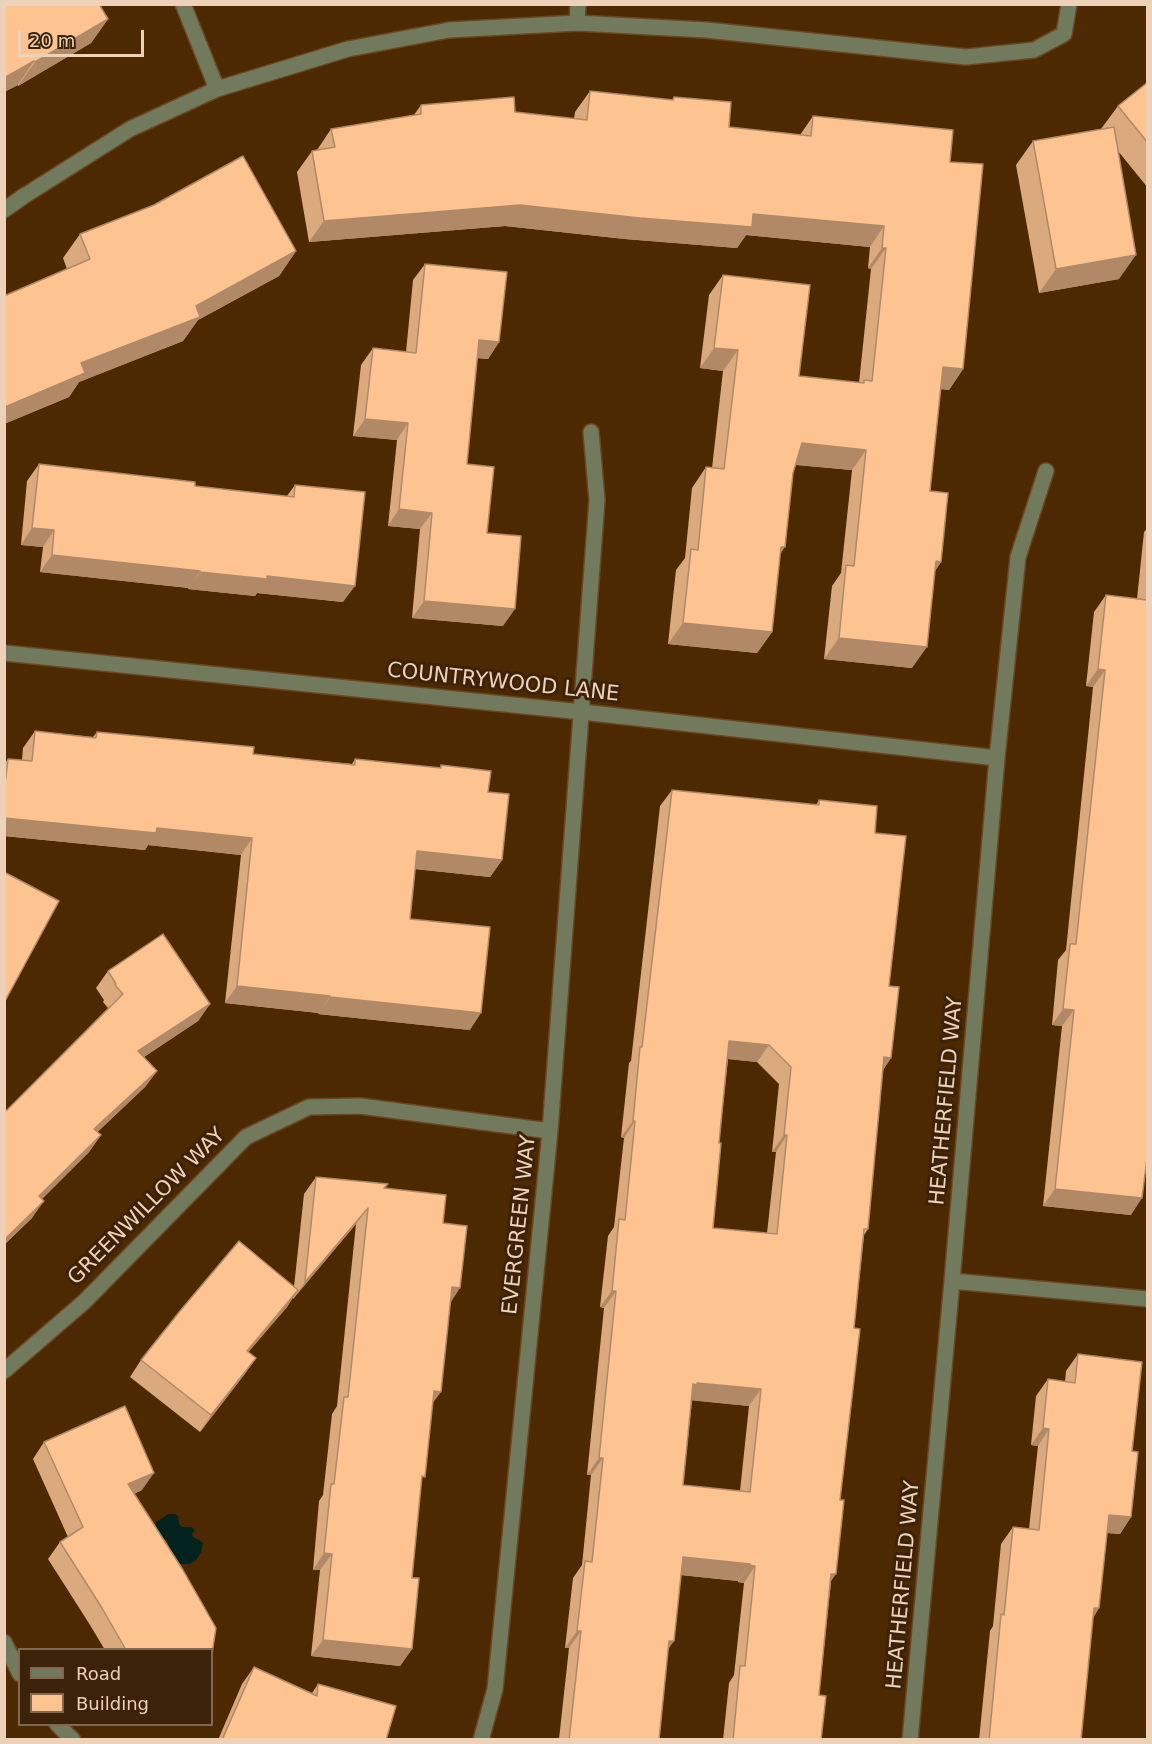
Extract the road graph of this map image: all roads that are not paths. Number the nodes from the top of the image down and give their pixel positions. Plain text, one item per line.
1 (183, 4) edge
2 (578, 4) edge
3 (1069, 4) edge
4 (577, 22) junction
5 (217, 89) junction
6 (4, 210) edge
7 (591, 432) dead end
8 (1047, 471) dead end
9 (4, 653) edge
10 (582, 712) junction
11 (997, 758) junction
12 (550, 1131) junction
13 (952, 1281) junction
14 (1148, 1299) edge
15 (4, 1371) edge
16 (4, 1642) edge
17 (18, 1670) edge
18 (58, 1726) edge
19 (73, 1740) edge
20 (481, 1740) edge
21 (910, 1740) edge

1 - 5 street
2 - 4 street
3 - 4 street
4 - 5 street
5 - 6 street
7 - 10 street, EVERGREEN WAY
8 - 11 street, HEATHERFIELD WAY
9 - 10 street, COUNTRYWOOD LANE
10 - 11 street, COUNTRYWOOD LANE
10 - 12 street, EVERGREEN WAY
11 - 13 street, HEATHERFIELD WAY
12 - 15 street, GREENWILLOW WAY
12 - 20 street, EVERGREEN WAY
13 - 14 street
13 - 21 street, HEATHERFIELD WAY
16 - 17 street
18 - 19 street

